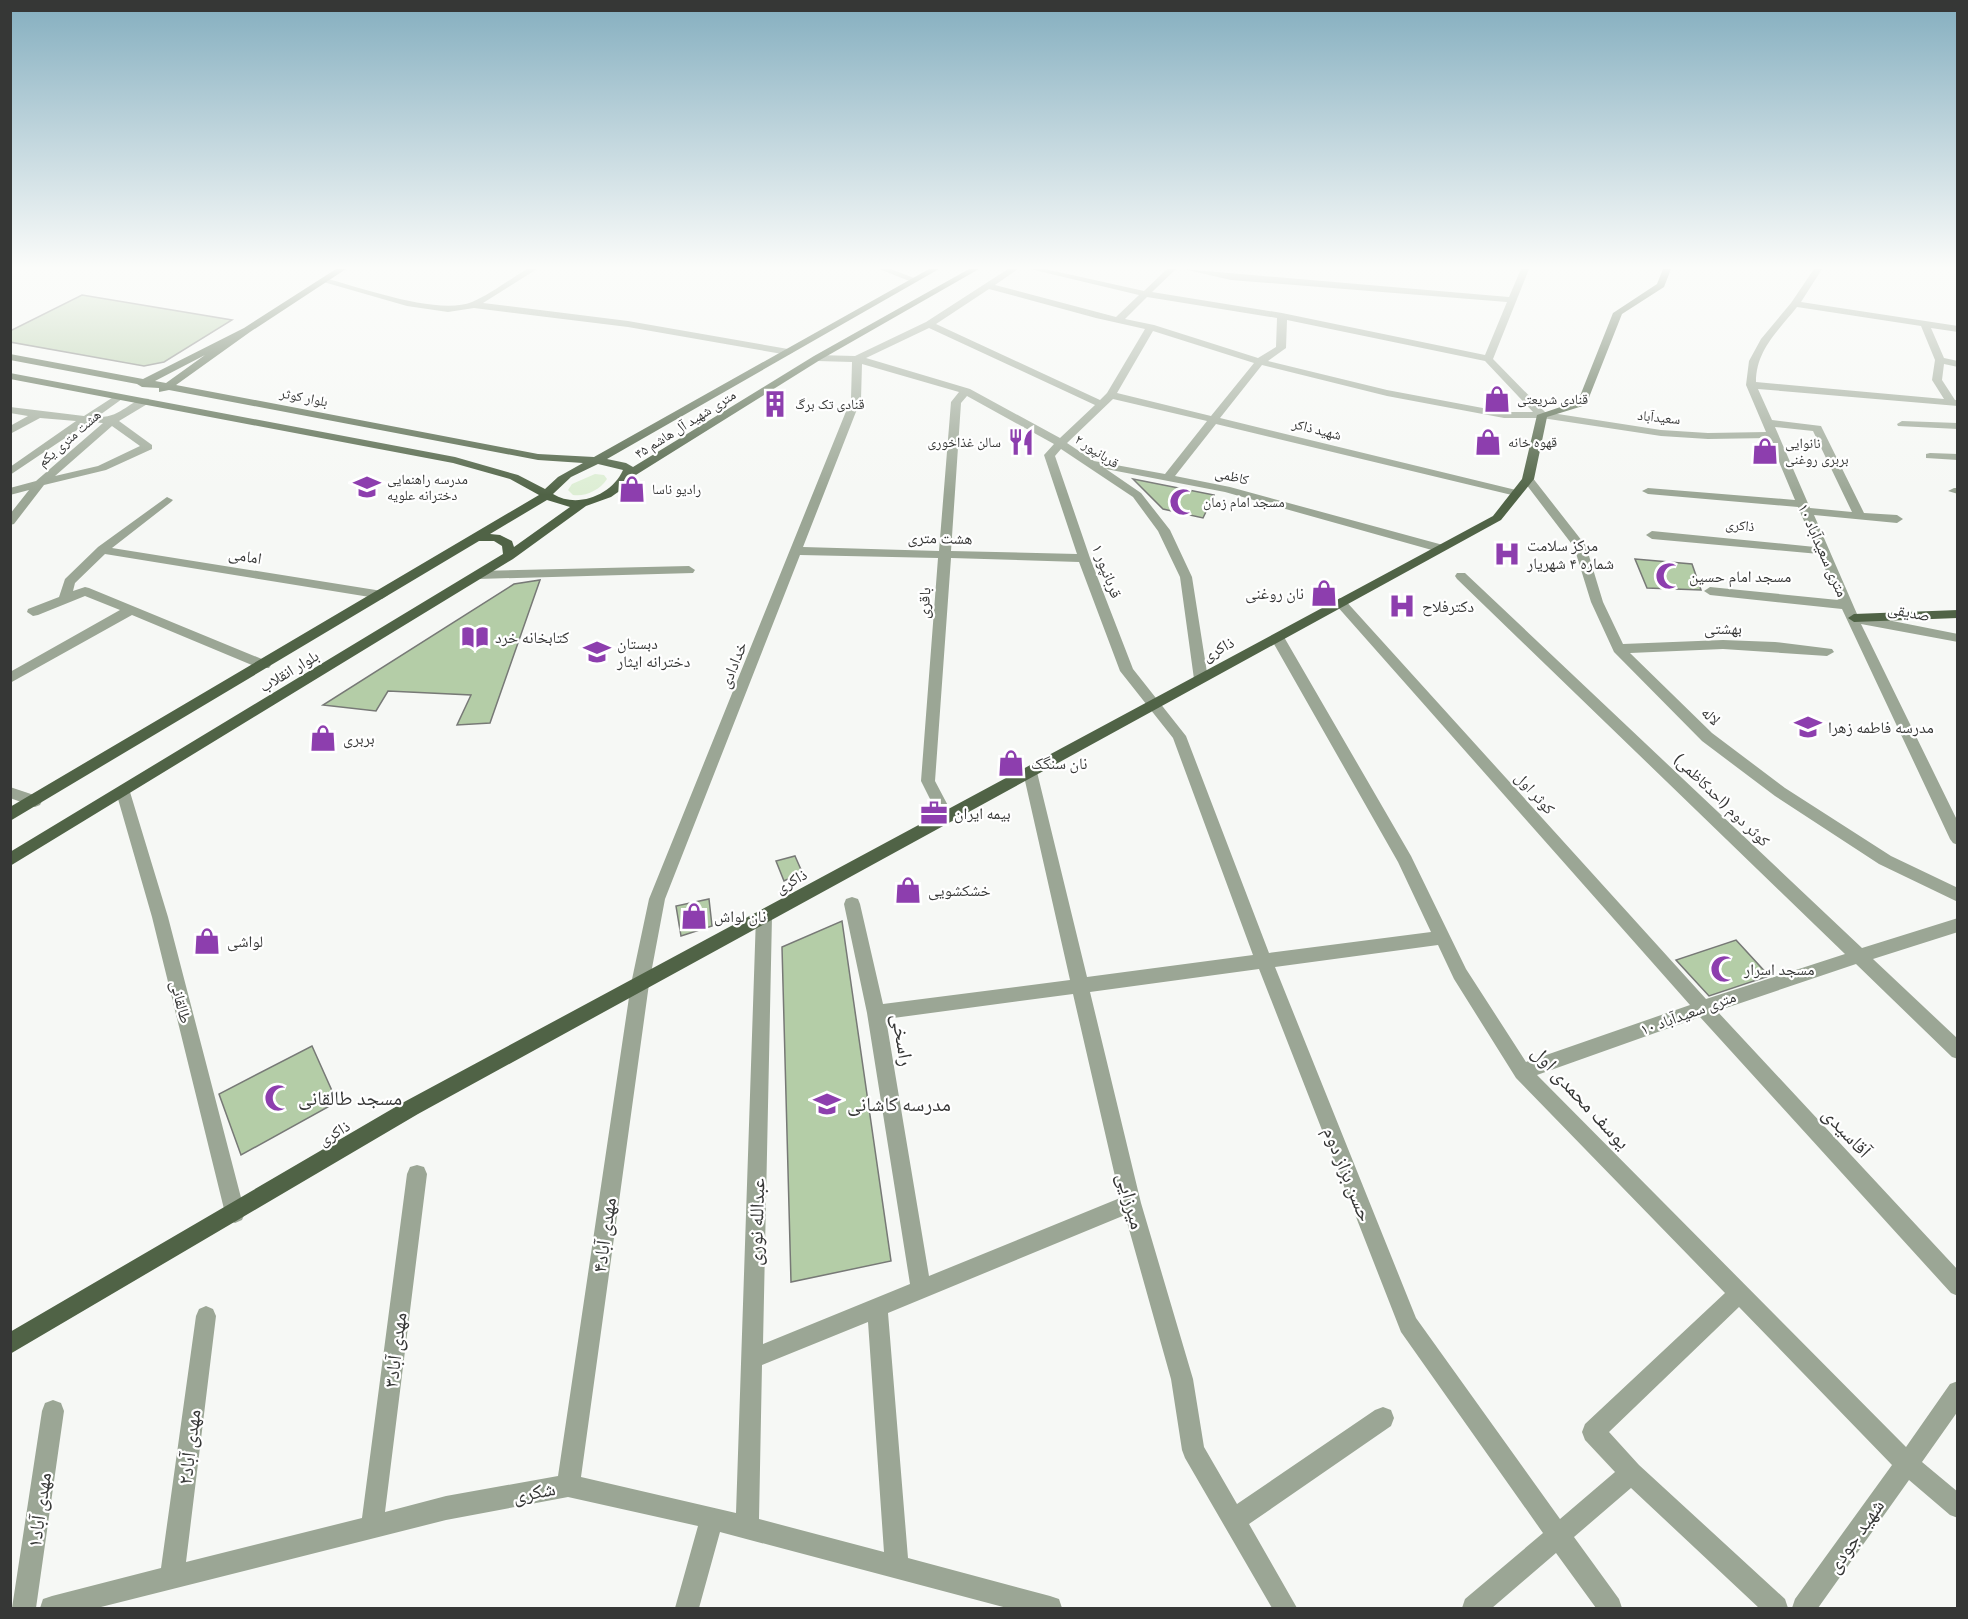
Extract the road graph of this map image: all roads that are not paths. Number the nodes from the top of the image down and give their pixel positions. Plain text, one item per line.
1 (218, 345) edge
2 (226, 345) edge
3 (745, 345) edge
4 (801, 345) edge
5 (841, 345) edge
6 (887, 345) edge
7 (973, 345) edge
8 (1141, 345) edge
9 (1207, 345) edge
10 (1281, 345) edge
11 (1419, 345) edge
12 (1493, 345) edge
13 (1606, 345) edge
14 (1763, 345) edge
15 (1933, 345) edge
16 (788, 352) junction
17 (10, 357) edge
18 (817, 358) junction
19 (857, 359) junction
20 (1488, 359) junction
21 (1940, 360) junction
22 (1260, 361) junction
23 (1958, 364) edge
24 (10, 376) edge
25 (145, 382) junction
26 (1751, 385) junction
27 (168, 386) junction
28 (966, 391) junction
29 (1111, 395) junction
30 (118, 397) junction
31 (145, 401) junction
32 (1954, 402) edge
33 (1101, 404) junction
34 (10, 410) edge
35 (38, 415) junction
36 (1542, 416) junction
37 (88, 418) junction
38 (1214, 420) junction
39 (112, 421) junction
40 (1768, 423) junction
41 (1902, 424) dead end
42 (1958, 426) edge
43 (10, 431) edge
44 (406, 431) junction
45 (1773, 435) junction
46 (1058, 444) junction
47 (388, 447) junction
48 (1930, 456) dead end
49 (1958, 457) edge
50 (593, 462) junction
51 (1085, 462) junction
52 (10, 472) edge
53 (627, 476) junction
54 (1168, 478) junction
55 (1528, 478) junction
56 (40, 483) junction
57 (1648, 490) dead end
58 (10, 492) edge
59 (1516, 493) junction
60 (547, 495) junction
61 (167, 500) dead end
62 (581, 505) junction
63 (1805, 508) junction
64 (1860, 516) junction
65 (1897, 519) dead end
66 (10, 522) edge
67 (1652, 536) dead end
68 (479, 537) junction
69 (1439, 548) junction
70 (102, 550) junction
71 (796, 551) junction
72 (1824, 551) junction
73 (945, 554) junction
74 (509, 556) junction
75 (1084, 558) junction
76 (689, 570) dead end
77 (478, 575) junction
78 (1461, 576) dead end
79 (1710, 591) dead end
80 (382, 595) junction
81 (65, 598) junction
82 (1340, 602) junction
83 (1847, 604) junction
84 (131, 610) junction
85 (33, 612) dead end
86 (1958, 614) edge
87 (1854, 618) junction
88 (1277, 637) junction
89 (1958, 638) edge
90 (1619, 649) junction
91 (1827, 652) dead end
92 (264, 665) junction
93 (10, 678) edge
94 (1201, 679) junction
95 (1154, 704) junction
96 (1030, 772) junction
97 (10, 792) edge
98 (123, 792) junction
99 (35, 801) junction
100 (10, 815) edge
101 (946, 817) junction
102 (1958, 839) edge
103 (10, 860) edge
104 (1958, 896) edge
105 (852, 904) dead end
106 (764, 916) junction
107 (1958, 925) edge
108 (1442, 938) junction
109 (1858, 956) junction
110 (1264, 962) junction
111 (640, 984) junction
112 (1080, 986) junction
113 (1703, 1008) junction
114 (876, 1013) junction
115 (1958, 1052) edge
116 (1522, 1072) junction
117 (417, 1174) dead end
118 (1131, 1203) junction
119 (235, 1213) junction
120 (1958, 1286) edge
121 (921, 1290) junction
122 (1739, 1293) junction
123 (877, 1308) junction
124 (206, 1316) dead end
125 (10, 1344) edge
126 (752, 1359) junction
127 (1958, 1392) edge
128 (53, 1410) dead end
129 (1383, 1418) dead end
130 (1906, 1463) junction
131 (1631, 1473) junction
132 (568, 1485) junction
133 (1958, 1507) edge
134 (712, 1518) junction
135 (1233, 1520) junction
136 (372, 1527) junction
137 (747, 1527) junction
138 (1558, 1536) junction
139 (897, 1568) junction
140 (172, 1578) junction
141 (24, 1608) edge
142 (52, 1608) edge
143 (687, 1608) edge
144 (1050, 1608) edge
145 (1285, 1608) edge
146 (1474, 1608) edge
147 (1610, 1608) edge
148 (1776, 1608) edge
149 (1804, 1608) edge

1 - 25 main road
2 - 27 main road
3 - 16 street
4 - 16 main road, ۴۵ متری شهید آل هاشم
5 - 18 main road, ۴۵ متری شهید آل هاشم
6 - 19 street
7 - 33 street
8 - 29 street
9 - 22 street, سعیدآباد
10 - 22 street
11 - 20 street
12 - 20 street
13 - 36 main road
14 - 26 street
15 - 21 street
16 - 50 main road, ۴۵ متری شهید آل هاشم
17 - 25 main road, بلوار کوثر
18 - 19 street
18 - 53 main road, ۴۵ متری شهید آل هاشم
19 - 28 street, قربانپور ۲
19 - 71 street, خدادادی
20 - 36 street
21 - 23 street
21 - 32 street
22 - 36 street, سعیدآباد
22 - 38 street
24 - 30 main road
25 - 27 main road, بلوار کوثر
25 - 30 main road
26 - 32 street
26 - 40 street, ۱۰ متری سعیدآباد
27 - 31 main road
27 - 44 main road, بلوار کوثر
28 - 46 street, قربانپور ۲
28 - 73 street, باقری
29 - 33 street
29 - 38 street, شهید ذاکر
30 - 31 main road
30 - 37 street
31 - 39 street, هشت متری یکم
31 - 47 main road
33 - 46 street
34 - 35 street
35 - 37 street
35 - 43 street
36 - 45 street, سعیدآباد
36 - 55 main road, ذاکری
37 - 39 street
37 - 52 street
38 - 54 street
38 - 59 street, شهید ذاکر
39 - 56 street, هشت متری یکم
39 - 56 street
40 - 45 street, ۱۰ متری سعیدآباد
40 - 64 street
41 - 42 street
44 - 47 main road
44 - 50 main road, بلوار کوثر
45 - 63 street, ۱۰ متری سعیدآباد
46 - 51 street, قربانپور ۲
46 - 75 street, قربانپور ۱
47 - 60 main road
48 - 49 street
50 - 53 main road, بلوار کوثر
50 - 60 main road, ۴۵ متری شهید آل هاشم
51 - 54 street, کاظمی
51 - 94 street, قربانپور ۲
53 - 62 main road, ۴۵ متری شهید آل هاشم
54 - 69 street, کاظمی
55 - 59 main road, ذاکری
55 - 90 street, لاله
56 - 58 street, هشت متری یکم
56 - 66 street
57 - 63 street
59 - 69 main road, ذاکری
60 - 62 main road
60 - 68 main road, بلوار انقلاب
61 - 70 street
62 - 74 main road, بلوار انقلاب
63 - 64 street
63 - 72 street, ۱۰ متری سعیدآباد
64 - 65 street
67 - 72 street, ذاکری
68 - 74 main road
68 - 80 main road, بلوار انقلاب
69 - 82 main road, ذاکری
70 - 80 street, امامی
70 - 81 street
71 - 73 street, هشت متری
71 - 111 street, خدادادی
72 - 83 street, ۱۰ متری سعیدآباد
73 - 75 street, هشت متری
73 - 101 street, باقری
74 - 77 main road, بلوار انقلاب
75 - 95 street, قربانپور ۱
76 - 77 street
77 - 98 main road, بلوار انقلاب
78 - 109 street, کوثر دوم (احدکاظمی)
79 - 83 street
80 - 92 main road, بلوار انقلاب
81 - 84 street
81 - 85 street
82 - 88 main road, ذاکری
82 - 113 street, کوثر اول
83 - 87 street, ۱۰ متری سعیدآباد
84 - 92 street
84 - 93 street
86 - 87 main road
87 - 89 street, صدیقی
87 - 102 street, ۱۰ متری سعیدآباد
88 - 94 main road, ذاکری
88 - 108 street, یوسف محمدی اول
90 - 91 street, بهشتی
90 - 104 street, لاله
92 - 99 main road, بلوار انقلاب
94 - 95 main road, ذاکری
95 - 96 main road, ذاکری
95 - 110 street, حسن بزاز دوم
96 - 101 main road, ذاکری
96 - 112 street, میرزایی
97 - 99 street
98 - 103 main road, بلوار انقلاب
98 - 119 street, طالقانی
99 - 100 main road, بلوار انقلاب
101 - 106 main road, ذاکری
105 - 114 street, راسخی
106 - 111 main road, ذاکری
106 - 126 street, عبدالله نوری
107 - 109 street, ۱۰ متری سعیدآباد
108 - 110 street
108 - 116 street, یوسف محمدی اول
109 - 113 street, ۱۰ متری سعیدآباد
109 - 115 street, کوثر دوم (احدکاظمی)
110 - 112 street
110 - 138 street, حسن بزاز دوم
111 - 119 main road, ذاکری
111 - 132 street, مهدی آباد۴
112 - 114 street
112 - 118 street, میرزایی
113 - 116 street, ۱۰ متری سعیدآباد
113 - 120 street, آقاسیدی
114 - 121 street, راسخی
116 - 122 street, یوسف محمدی اول
117 - 136 street, مهدی آباد۳
118 - 121 street
118 - 135 street, میرزایی
119 - 125 main road, ذاکری
121 - 123 street
122 - 130 street, یوسف محمدی اول
122 - 131 street
123 - 126 street
123 - 139 street
124 - 140 street, مهدی آباد۲
126 - 137 street, عبدالله نوری
127 - 130 street, شهید جودی
128 - 141 street, مهدی آباد۱
129 - 135 street
130 - 133 street, یوسف محمدی اول
130 - 149 street, شهید جودی
131 - 138 street
131 - 148 street
132 - 134 street, شکری
132 - 136 street, شکری
134 - 137 street, شکری
134 - 143 street
135 - 145 street, میرزایی
136 - 140 street, شکری
137 - 139 street, شکری
138 - 146 street
138 - 147 street, حسن بزاز دوم
139 - 144 street, شکری
140 - 142 street, شکری

